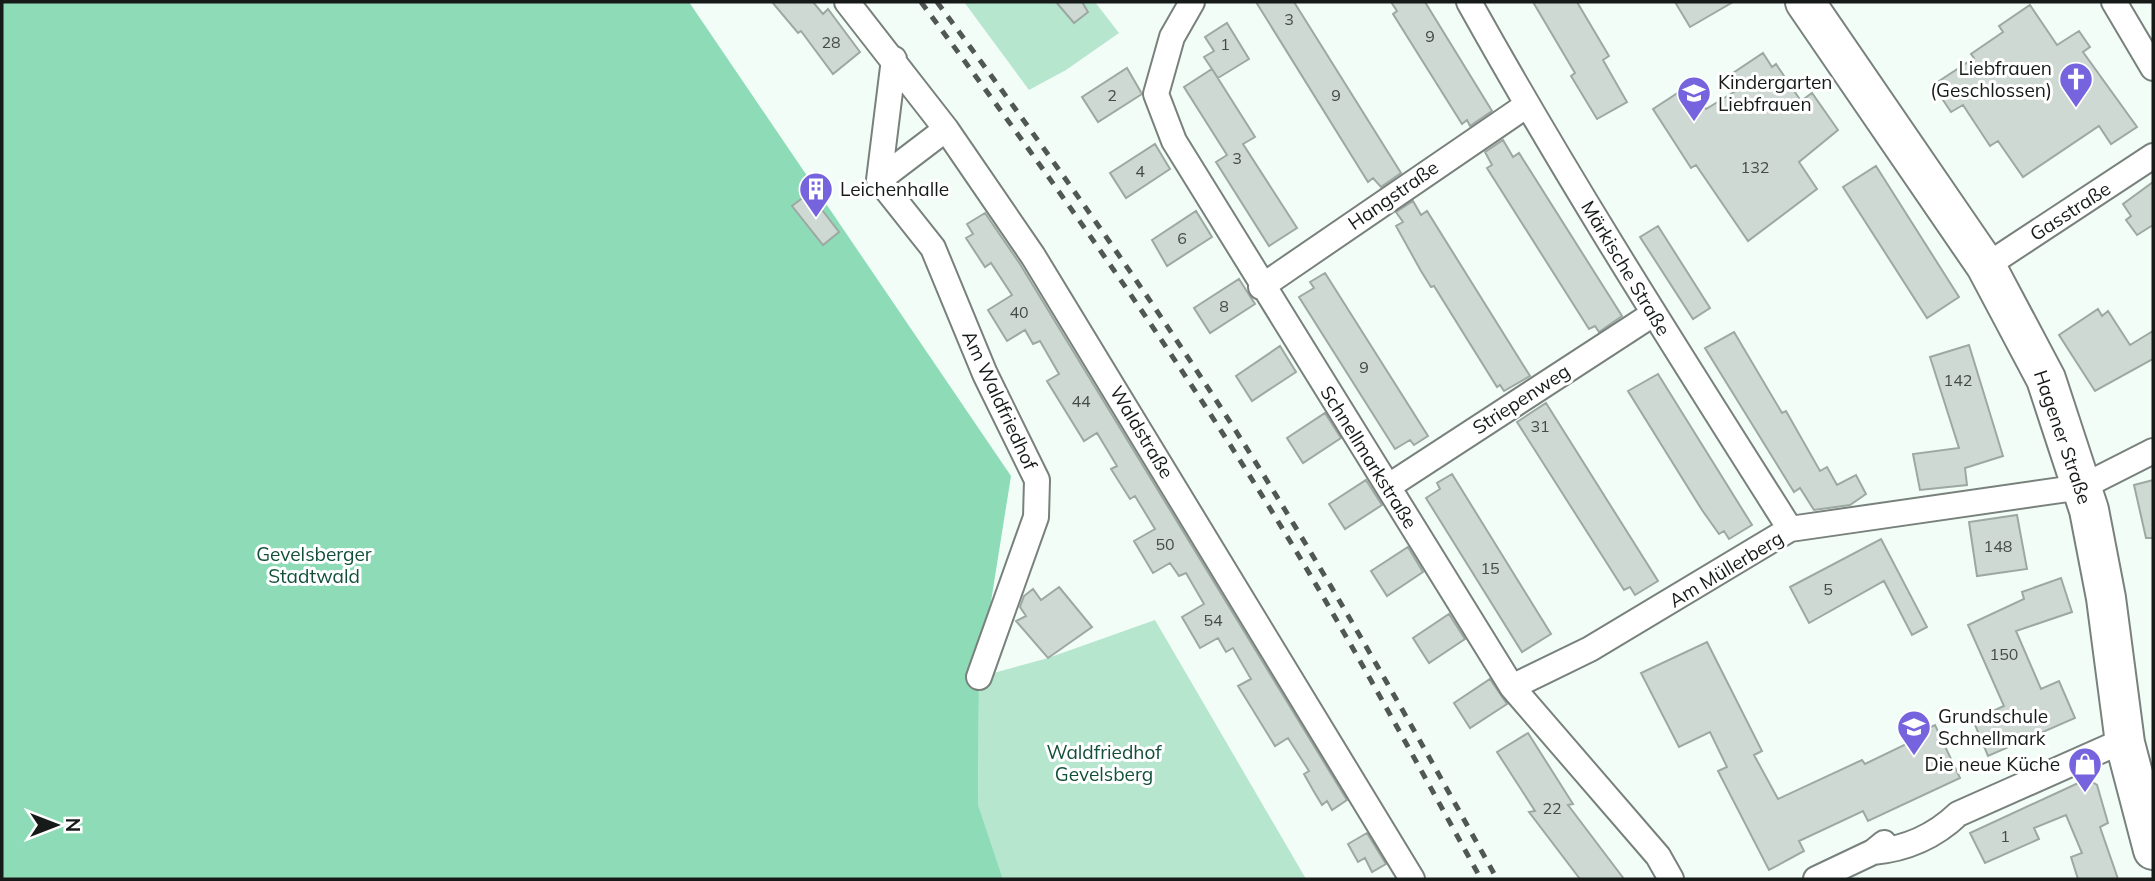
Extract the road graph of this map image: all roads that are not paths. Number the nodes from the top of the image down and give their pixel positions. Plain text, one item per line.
1 (847, 2) edge
2 (1192, 2) edge
3 (1469, 2) edge
4 (1805, 2) edge
5 (2114, 2) edge
6 (894, 59) junction
7 (2153, 68) edge
8 (1527, 105) junction
9 (946, 129) junction
10 (2153, 156) edge
11 (879, 180) junction
12 (1986, 266) junction
13 (1261, 287) junction
14 (1653, 314) junction
15 (2153, 451) edge
16 (1389, 486) junction
17 (2082, 487) junction
18 (1790, 529) junction
19 (979, 677) dead end
20 (1512, 687) junction
21 (2125, 743) junction
22 (2153, 850) edge
23 (1412, 879) edge
24 (1671, 879) edge
25 (1816, 879) edge

1 - 6 street, Waldstraße
2 - 13 street, Schnellmarkstraße
3 - 8 street, Märkische Straße
4 - 12 main road, Hagener Straße
5 - 7 street
6 - 9 street, Waldstraße
6 - 11 street
8 - 13 street, Hangstraße
8 - 14 street, Märkische Straße
9 - 11 street
9 - 23 street, Waldstraße
10 - 12 street, Gasstraße
11 - 19 street, Am Waldfriedhof
12 - 17 main road, Hagener Straße
13 - 16 street, Schnellmarkstraße
14 - 16 street, Striepenweg
14 - 18 street, Märkische Straße
15 - 17 street, Am Müllerberg
16 - 20 street, Schnellmarkstraße
17 - 18 street, Am Müllerberg
17 - 21 main road, Hagener Straße
18 - 20 street, Am Müllerberg
20 - 24 street, Schnellmarkstraße
21 - 22 main road, Hagener Straße
21 - 25 street

